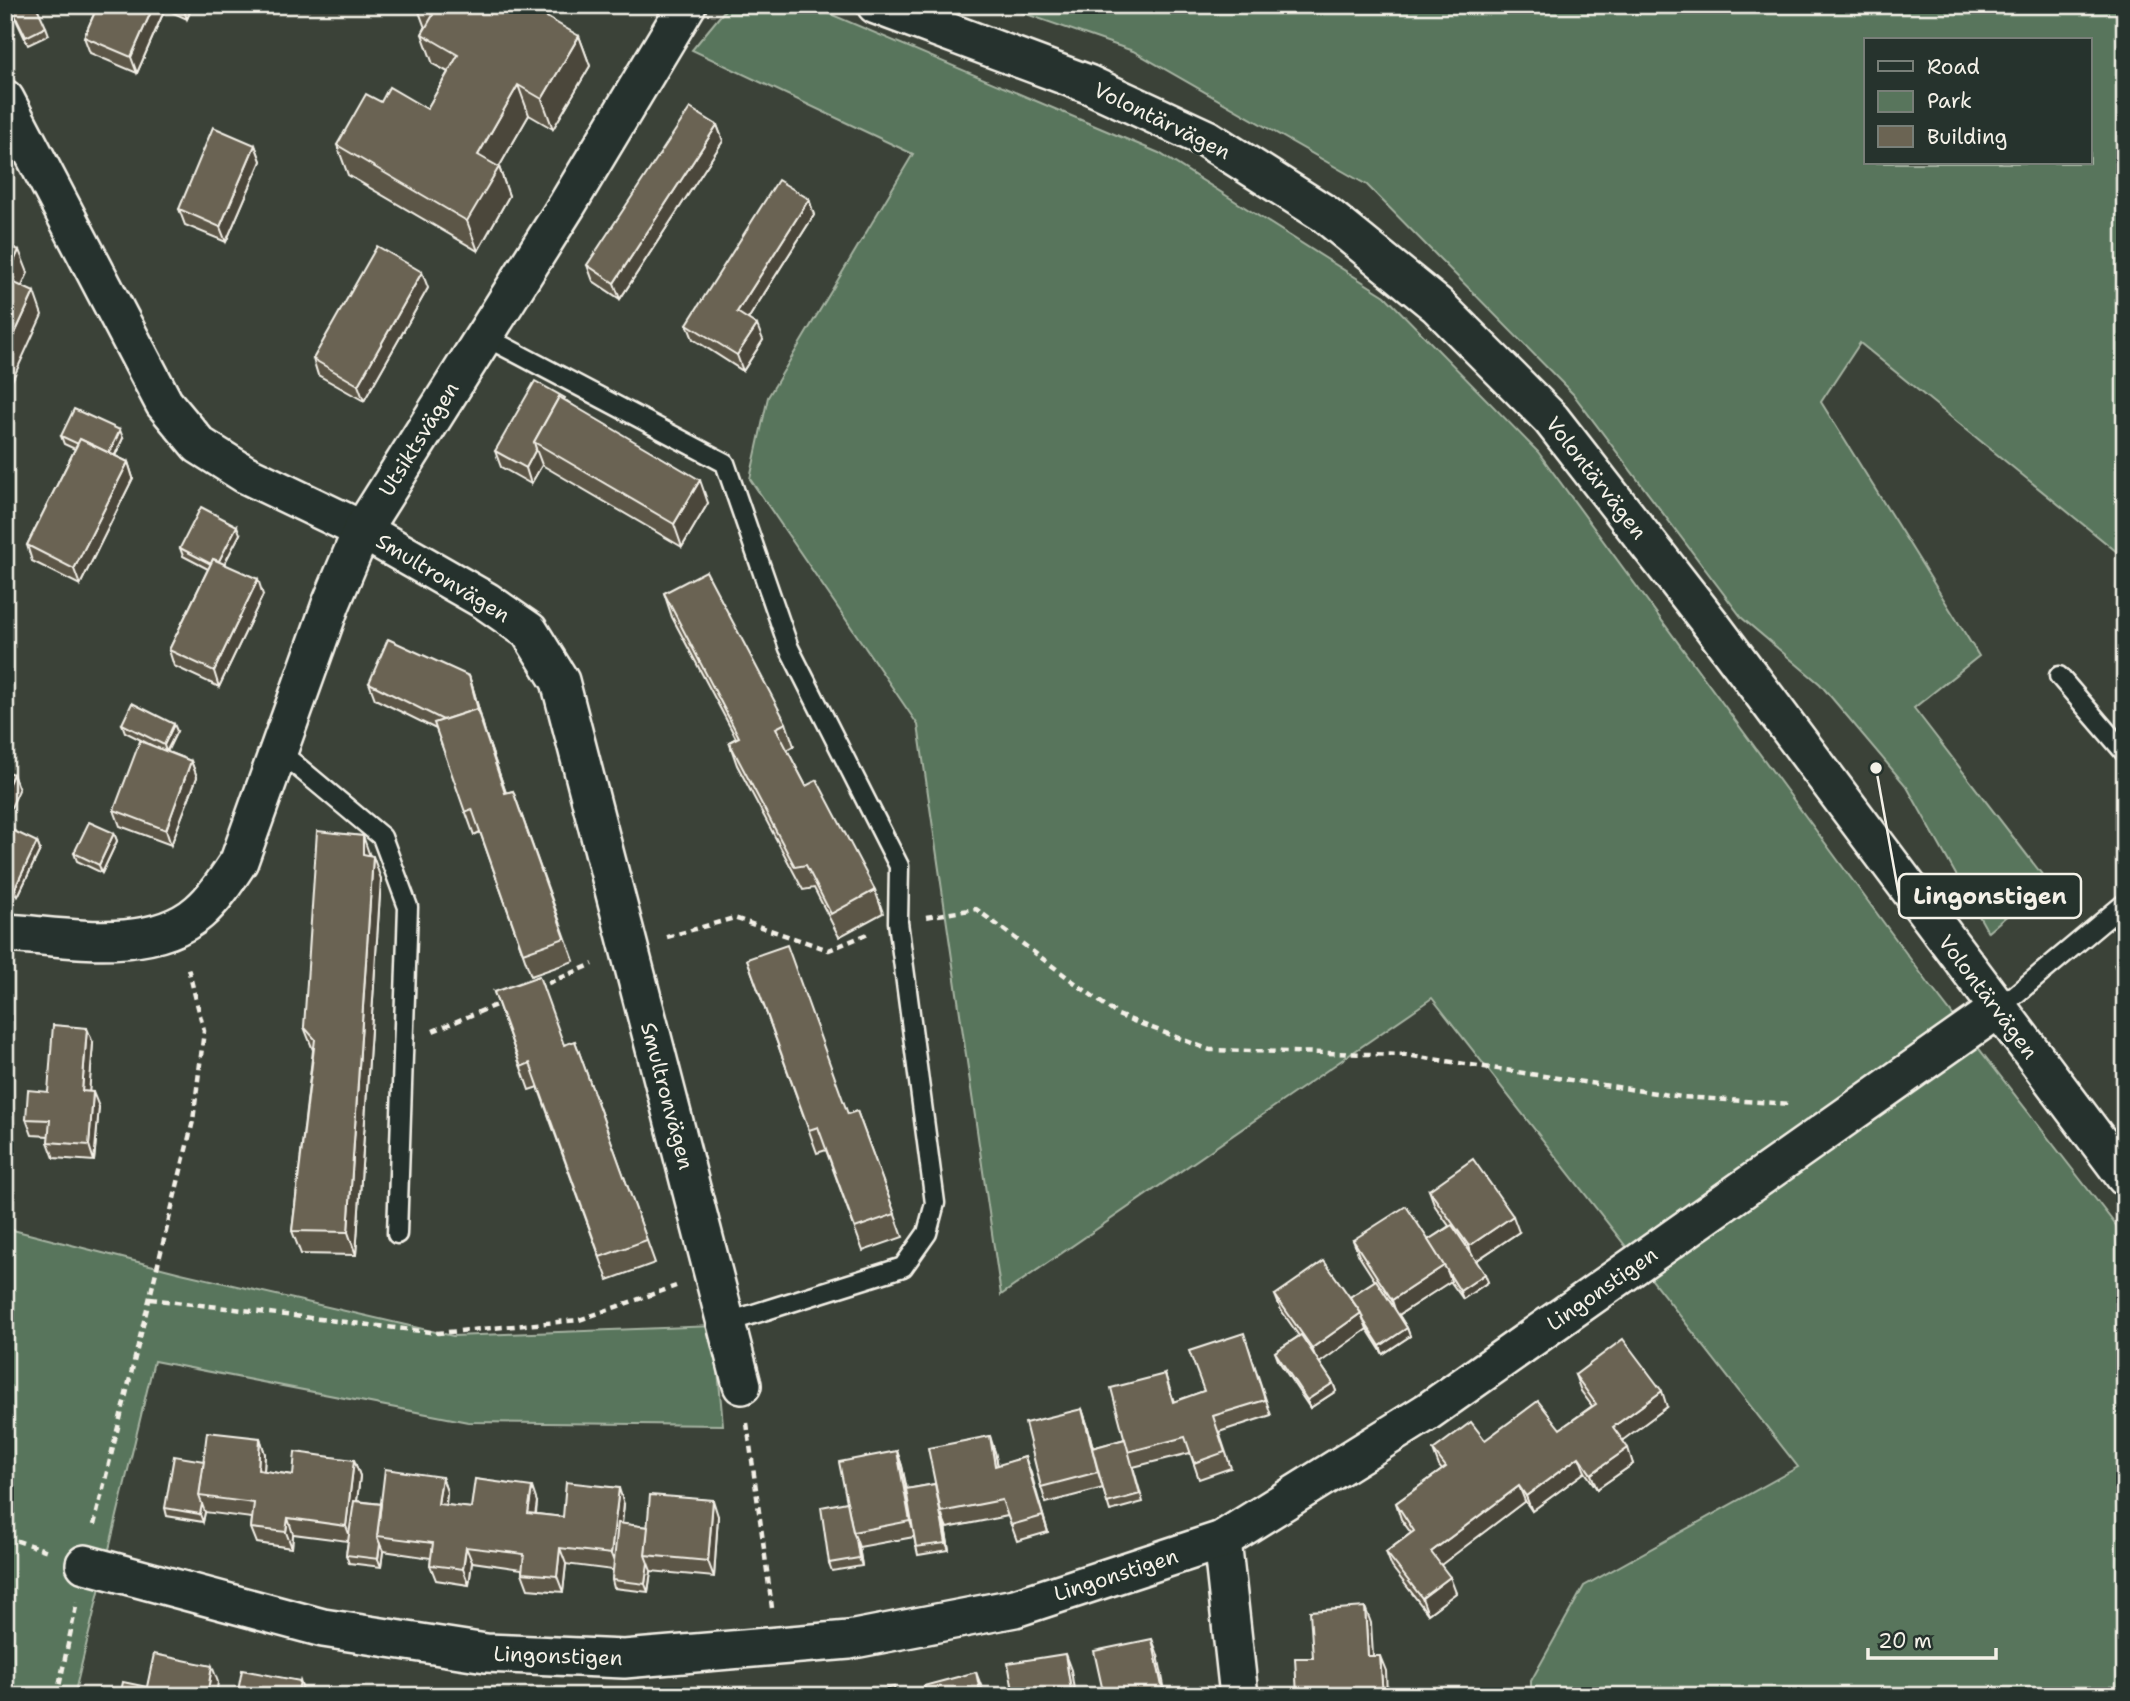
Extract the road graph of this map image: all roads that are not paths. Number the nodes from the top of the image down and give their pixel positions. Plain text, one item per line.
1 (687, 5) edge
2 (876, 5) edge
3 (5, 99) edge
4 (484, 336) junction
5 (362, 530) junction
6 (2059, 676) dead end
7 (279, 751) junction
8 (2125, 754) edge
9 (2125, 903) edge
10 (5, 933) edge
11 (1997, 1010) junction
12 (2125, 1177) edge
13 (397, 1234) dead end
14 (725, 1322) junction
15 (742, 1385) road end
16 (1222, 1540) junction
17 (85, 1563) road end
18 (1239, 1696) edge

1 - 4 street, Utsiktsvägen
2 - 11 street, Volontärvägen
3 - 5 street, Smultronvägen
4 - 5 street, Utsiktsvägen
4 - 14 lane
5 - 7 street, Utsiktsvägen
5 - 14 street, Smultronvägen
6 - 8 lane
7 - 10 street, Utsiktsvägen
7 - 13 lane
9 - 11 lane
11 - 12 street, Volontärvägen
11 - 16 street, Lingonstigen
14 - 15 street, Smultronvägen
16 - 17 street, Lingonstigen
16 - 18 street

